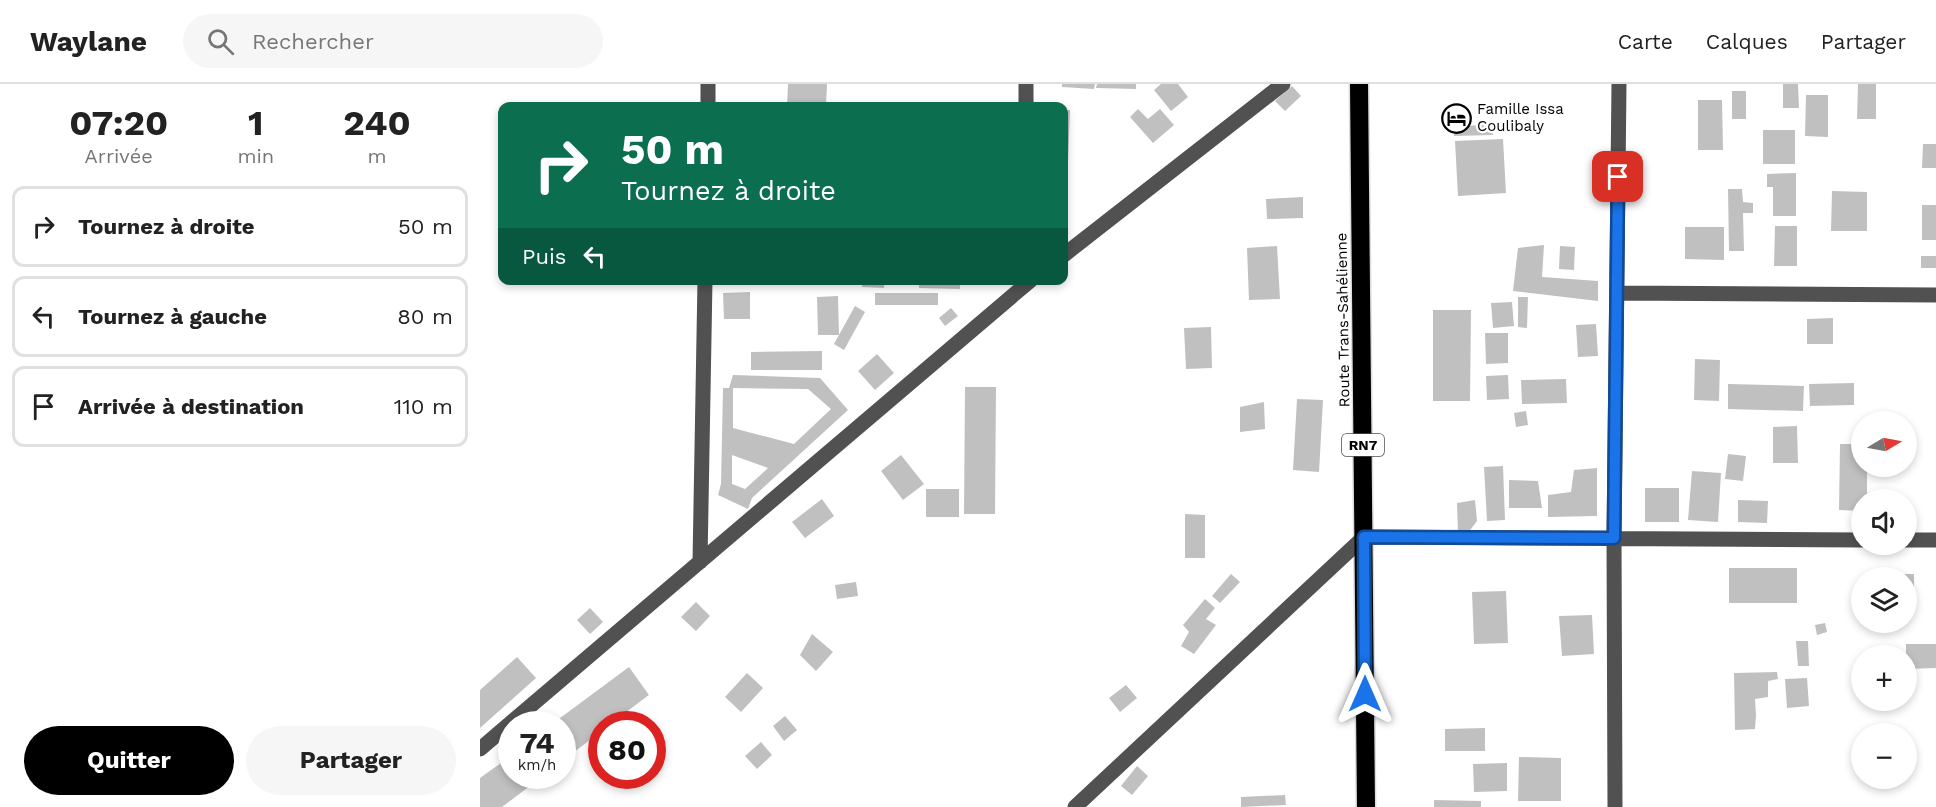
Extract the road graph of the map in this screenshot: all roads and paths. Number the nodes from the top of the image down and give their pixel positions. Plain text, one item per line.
1 (708, 84) edge
2 (1026, 84) edge
3 (1283, 84) edge
4 (1359, 84) edge
5 (1618, 84) edge
6 (708, 102) edge
7 (1026, 102) edge
8 (1068, 252) edge
9 (705, 285) edge
10 (1023, 285) edge
11 (1618, 292) junction
12 (1936, 295) edge
13 (1364, 537) junction
14 (1614, 538) junction
15 (1851, 540) edge
16 (1917, 540) edge
17 (1936, 540) edge
18 (700, 562) junction
19 (480, 749) edge
20 (1075, 807) edge
21 (1366, 807) edge
22 (1615, 807) edge

1 - 6 street
2 - 7 street
3 - 8 street
4 - 13 highway, Route Trans-Sahélienne / RN7
5 - 11 street
9 - 18 street
10 - 18 street
11 - 12 street
11 - 14 street
13 - 14 street
13 - 20 street
13 - 21 highway, Route Trans-Sahélienne / RN7
14 - 15 street
14 - 22 street
16 - 17 street
18 - 19 street

